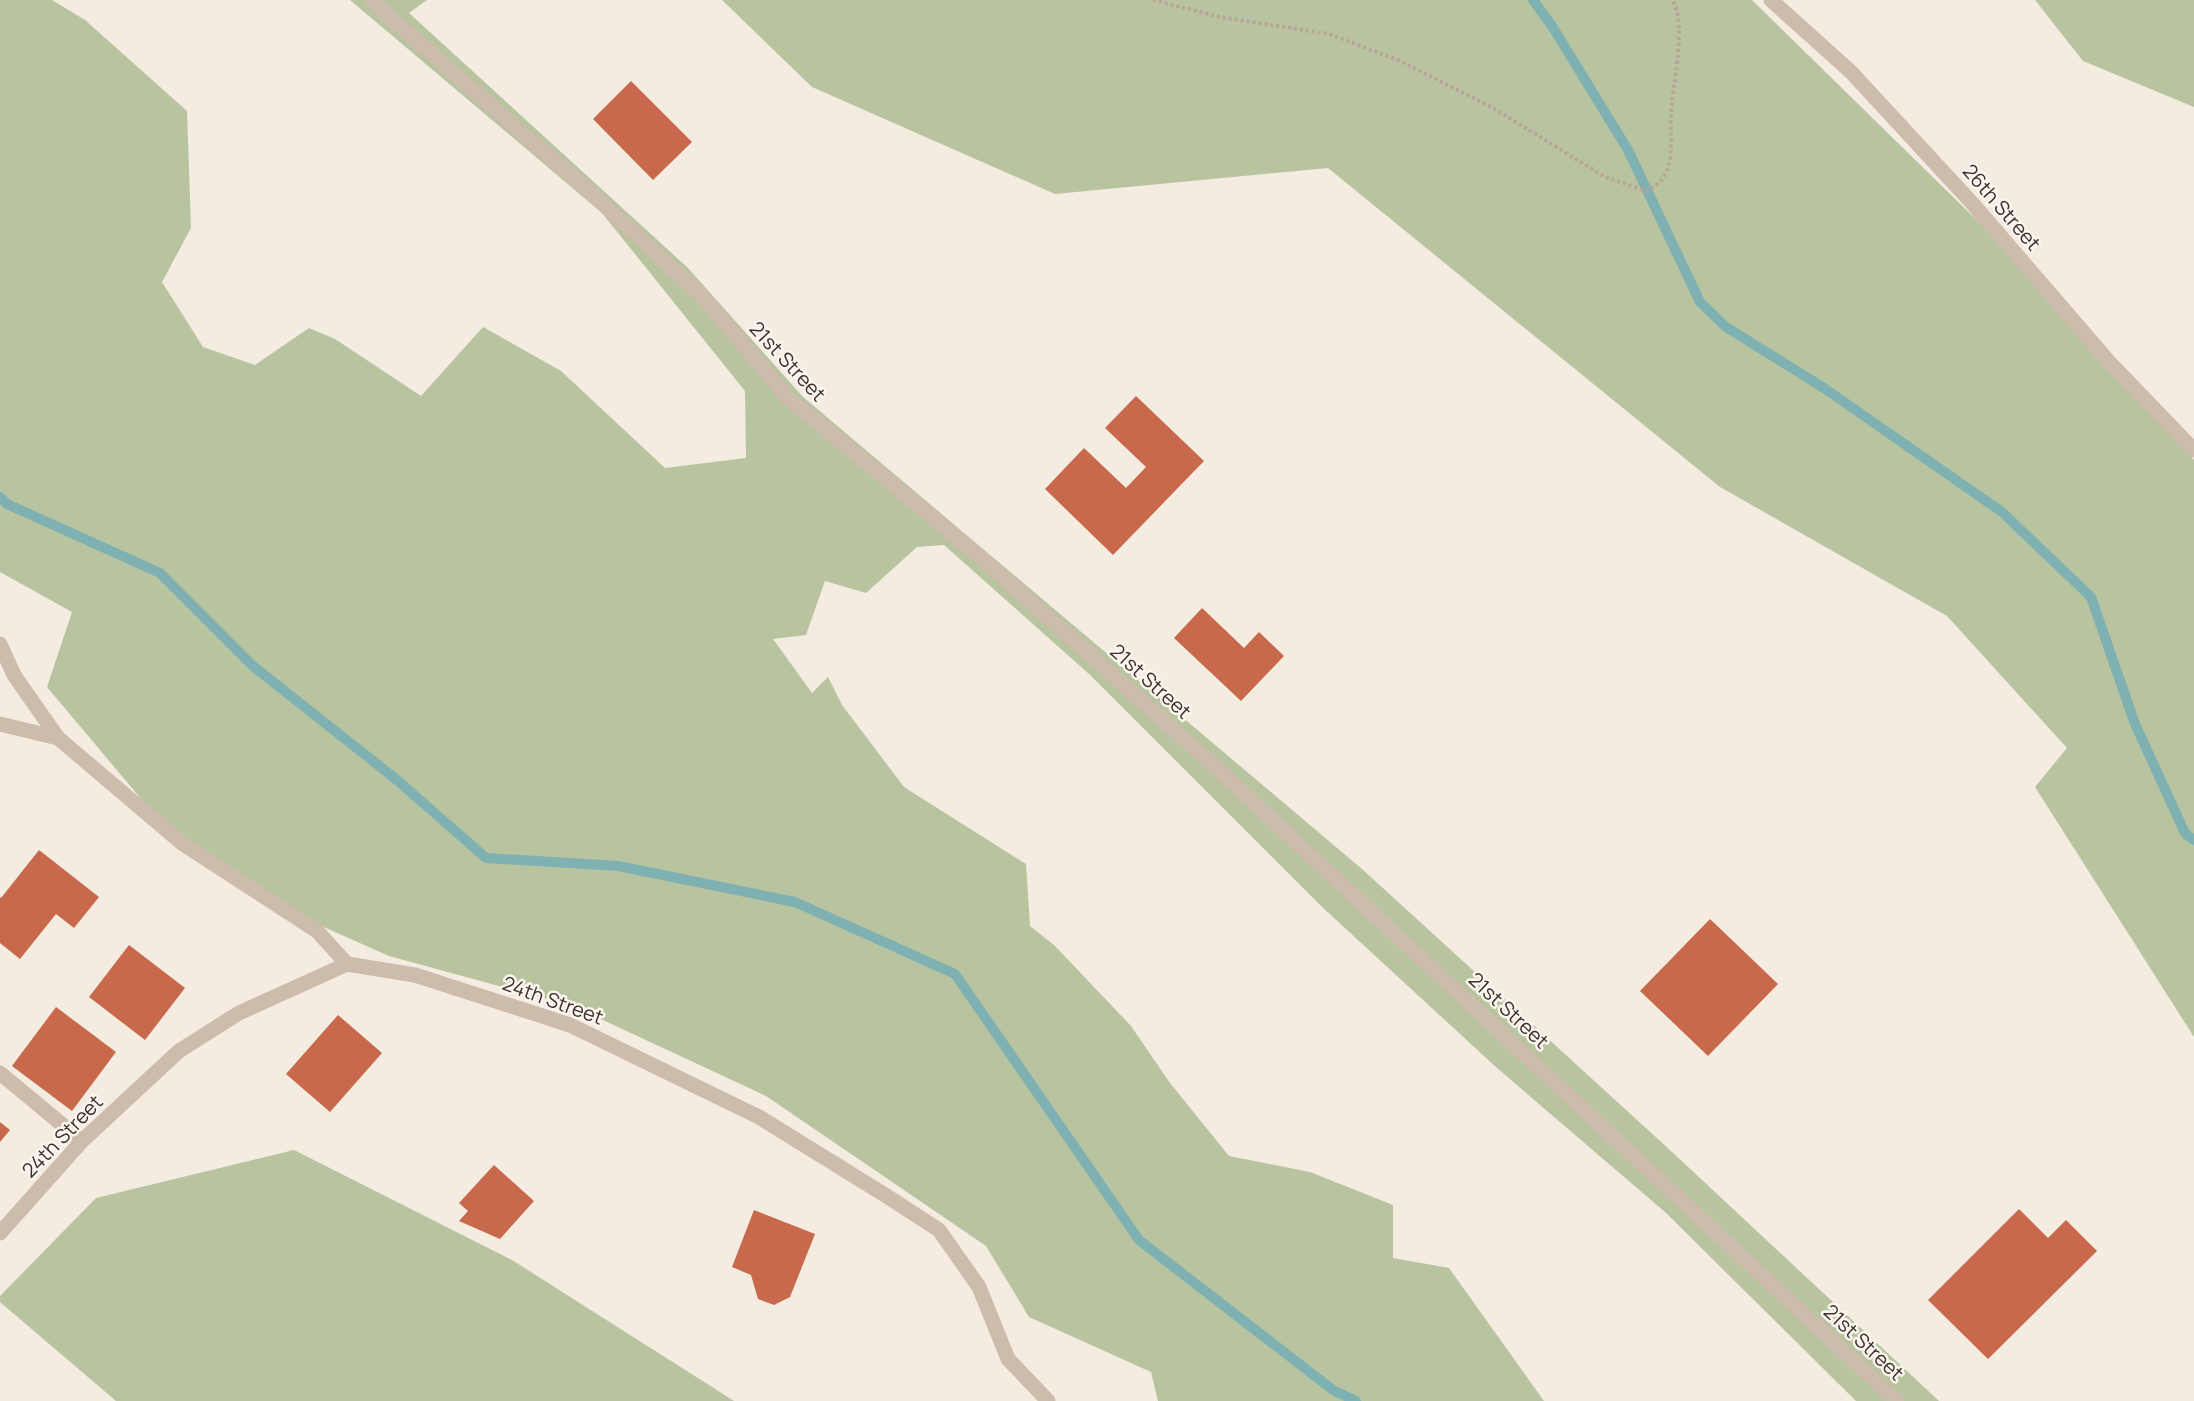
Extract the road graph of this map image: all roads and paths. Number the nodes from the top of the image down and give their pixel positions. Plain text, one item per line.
1 (372, 0) edge
2 (1153, 0) edge
3 (1672, 0) edge
4 (1771, 0) edge
5 (2194, 450) edge
6 (0, 644) edge
7 (0, 724) edge
8 (58, 738) junction
9 (347, 964) junction
10 (0, 1073) edge
11 (82, 1141) junction
12 (0, 1233) edge
13 (1048, 1401) edge
14 (1897, 1401) edge

1 - 14 street, 21st Street
2 - 3 path
4 - 5 street, 26th Street
6 - 8 street
7 - 8 street
8 - 9 street
9 - 11 street, 24th Street
9 - 13 street, 24th Street
10 - 11 street
11 - 12 street, 24th Street

